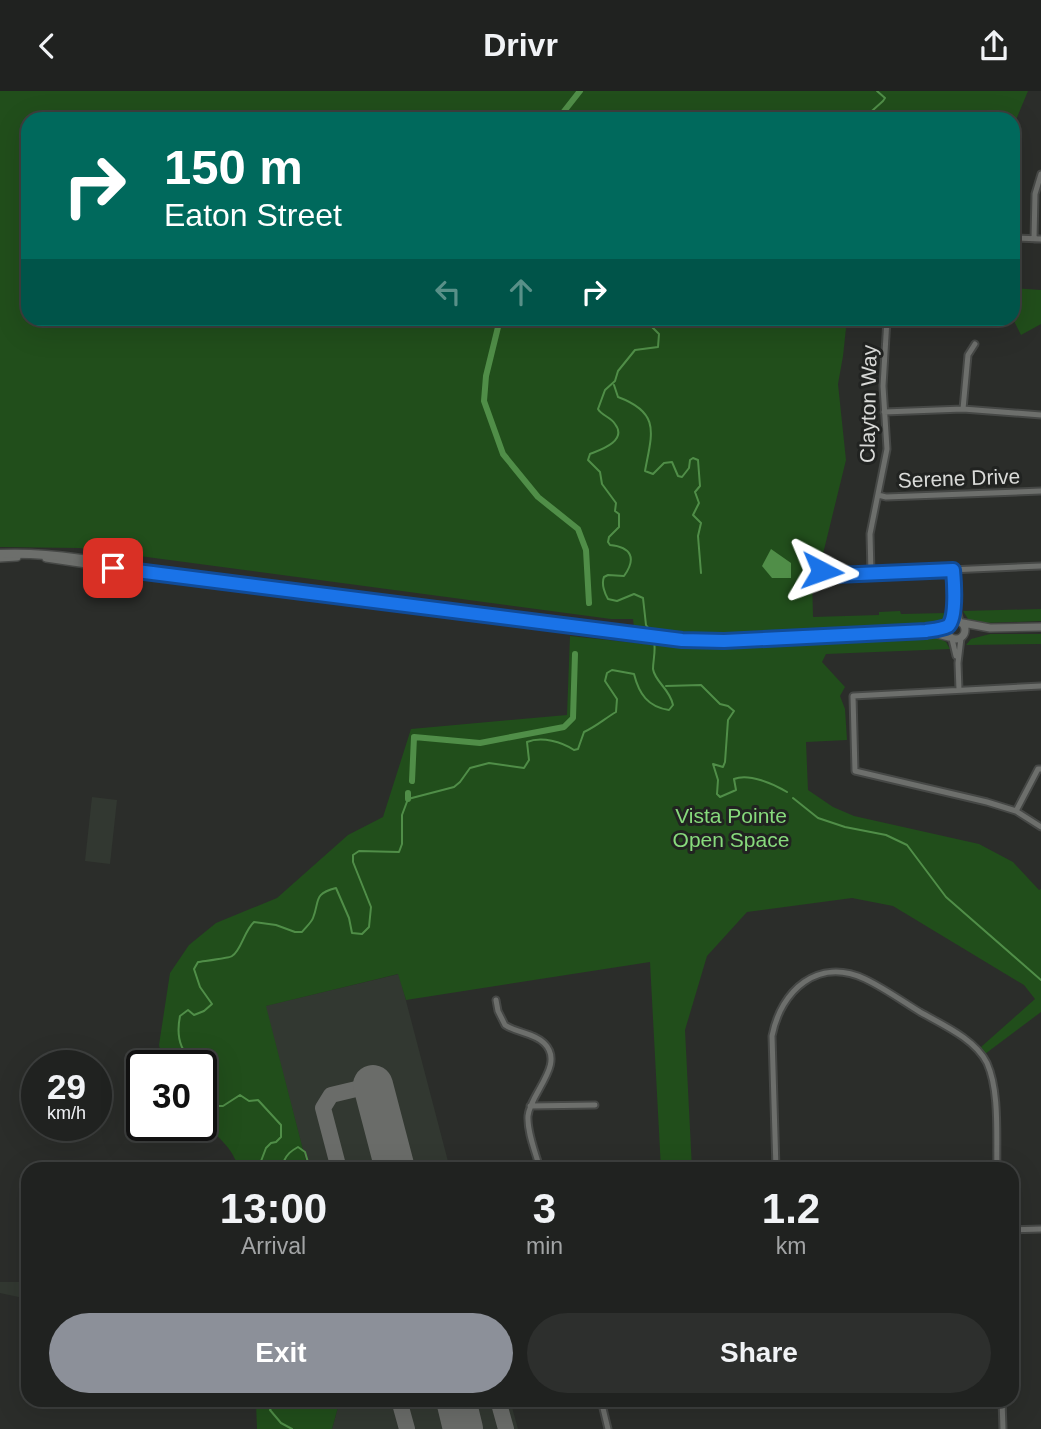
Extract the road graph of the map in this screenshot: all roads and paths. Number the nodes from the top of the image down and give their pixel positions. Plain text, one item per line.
1 (1041, 174) edge
2 (1020, 238) edge
3 (1038, 239) edge
4 (887, 326) edge
5 (975, 344) dead end
6 (963, 409) junction
7 (884, 411) junction
8 (1041, 415) edge
9 (1041, 491) edge
10 (878, 495) junction
11 (0, 556) edge
12 (1041, 566) edge
13 (953, 570) junction
14 (822, 571) dead end
15 (148, 573) joint
16 (871, 573) junction
17 (954, 598) junction
18 (962, 622) junction
19 (949, 624) junction
20 (1041, 627) edge
21 (990, 628) junction
22 (926, 631) junction
23 (963, 636) junction
24 (950, 638) junction
25 (958, 663) junction
26 (1041, 686) edge
27 (959, 690) junction
28 (1041, 769) edge
29 (1016, 811) junction
30 (1041, 827) edge
31 (496, 999) dead end
32 (595, 1105) dead end
33 (530, 1106) junction
34 (538, 1162) edge
35 (776, 1162) edge
36 (996, 1162) edge
37 (1041, 1229) edge
38 (1019, 1230) edge
39 (603, 1407) edge
40 (1002, 1407) edge
41 (608, 1429) edge
42 (1003, 1429) edge

1 - 3 street
2 - 3 street
4 - 7 street, Clayton Way
5 - 6 street
6 - 7 street
6 - 8 street
7 - 10 street, Clayton Way
9 - 10 street, Serene Drive
10 - 16 street, Clayton Way
11 - 15 main road
12 - 13 street
13 - 16 street
13 - 17 street
14 - 16 street
15 - 22 street
17 - 18 street
17 - 19 street
18 - 19 street
18 - 21 street
18 - 23 street
19 - 22 street
19 - 24 street
20 - 21 street
21 - 23 street
22 - 24 street
23 - 24 street
23 - 25 street
24 - 25 street
25 - 27 street
26 - 27 street
27 - 29 street
28 - 29 street
29 - 30 street
31 - 33 street
32 - 33 street
33 - 34 street
35 - 36 street
37 - 38 street
39 - 41 street
40 - 42 street

